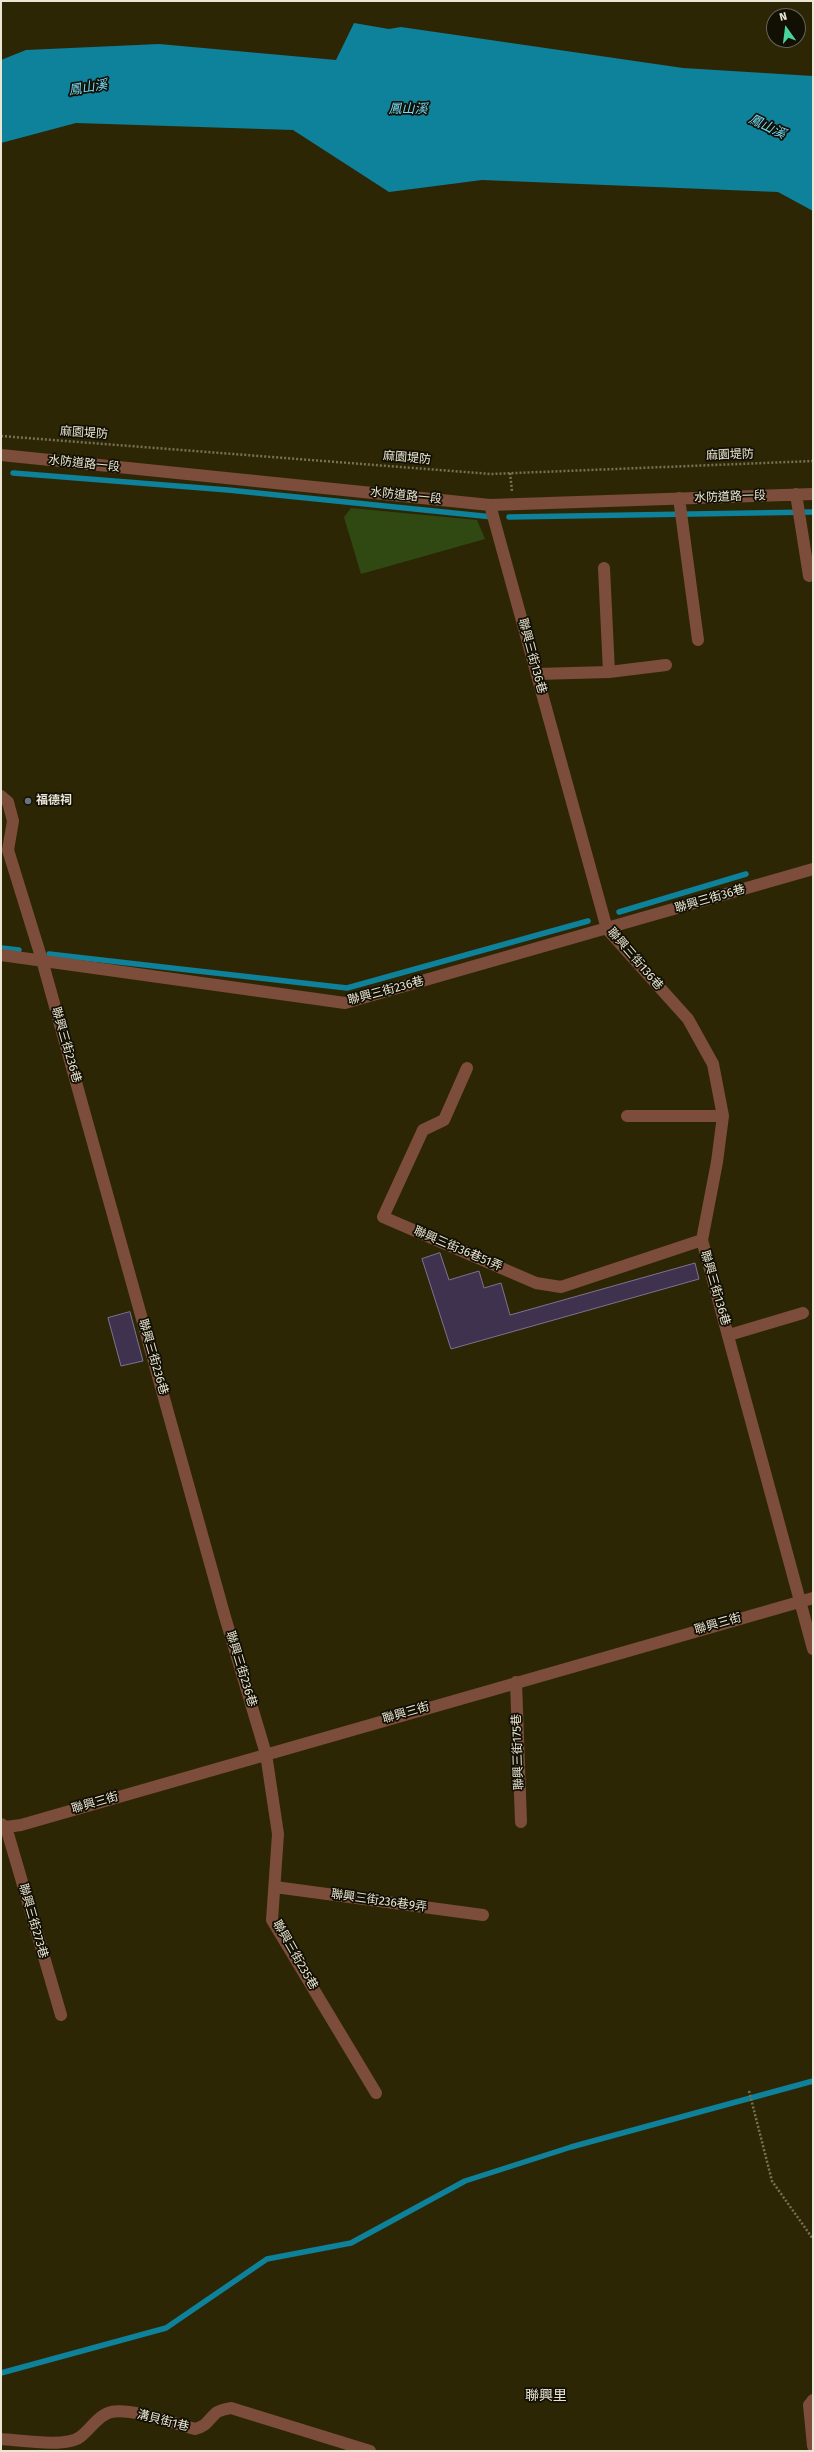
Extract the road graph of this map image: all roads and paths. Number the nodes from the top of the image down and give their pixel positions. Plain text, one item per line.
1 (1, 436) edge
2 (1, 455) edge
3 (813, 461) edge
4 (813, 494) edge
5 (797, 499) junction
6 (680, 501) junction
7 (490, 504) junction
8 (604, 568) dead end
9 (809, 576) dead end
10 (698, 640) dead end
11 (666, 665) dead end
12 (609, 672) junction
13 (537, 674) junction
14 (1, 796) edge
15 (813, 869) edge
16 (607, 929) junction
17 (1, 955) edge
18 (42, 960) junction
19 (467, 1068) dead end
20 (627, 1116) dead end
21 (723, 1116) junction
22 (702, 1240) junction
23 (803, 1313) dead end
24 (729, 1335) junction
25 (813, 1598) edge
26 (799, 1602) junction
27 (813, 1649) edge
28 (516, 1682) junction
29 (266, 1754) junction
30 (521, 1822) dead end
31 (3, 1826) edge
32 (275, 1887) junction
33 (483, 1915) dead end
34 (61, 2016) dead end
35 (749, 2091) dead end
36 (376, 2093) dead end
37 (813, 2239) edge
38 (813, 2400) edge
39 (1, 2439) edge
40 (813, 2446) edge
41 (370, 2451) edge

1 - 3 path, 麻園堤防
2 - 7 street, 水防道路一段
4 - 5 street, 水防道路一段
5 - 6 street, 水防道路一段
5 - 9 street
6 - 7 street, 水防道路一段
6 - 10 street
7 - 13 street, 聯興三街136巷
8 - 12 street
11 - 12 street
12 - 13 street
13 - 16 street, 聯興三街136巷
14 - 18 street, 聯興三街236巷
15 - 16 street, 聯興三街36巷
16 - 18 street, 聯興三街236巷
16 - 21 street, 聯興三街136巷
17 - 18 street
18 - 29 street, 聯興三街236巷
19 - 22 street, 聯興三街36巷51弄
20 - 21 street
21 - 22 street, 聯興三街136巷
22 - 24 street, 聯興三街136巷
23 - 24 street, 聯興三街136巷
24 - 26 street, 聯興三街136巷
25 - 26 street, 聯興三街
26 - 27 street, 聯興三街136巷
26 - 28 street, 聯興三街
28 - 29 street, 聯興三街
28 - 30 street, 聯興三街175巷
29 - 31 street, 聯興三街
29 - 32 street, 聯興三街235巷
31 - 34 street, 聯興三街273巷
32 - 33 street, 聯興三街236巷9弄
32 - 36 street, 聯興三街235巷
35 - 37 path
38 - 40 street
39 - 41 street, 溝貝街1巷

